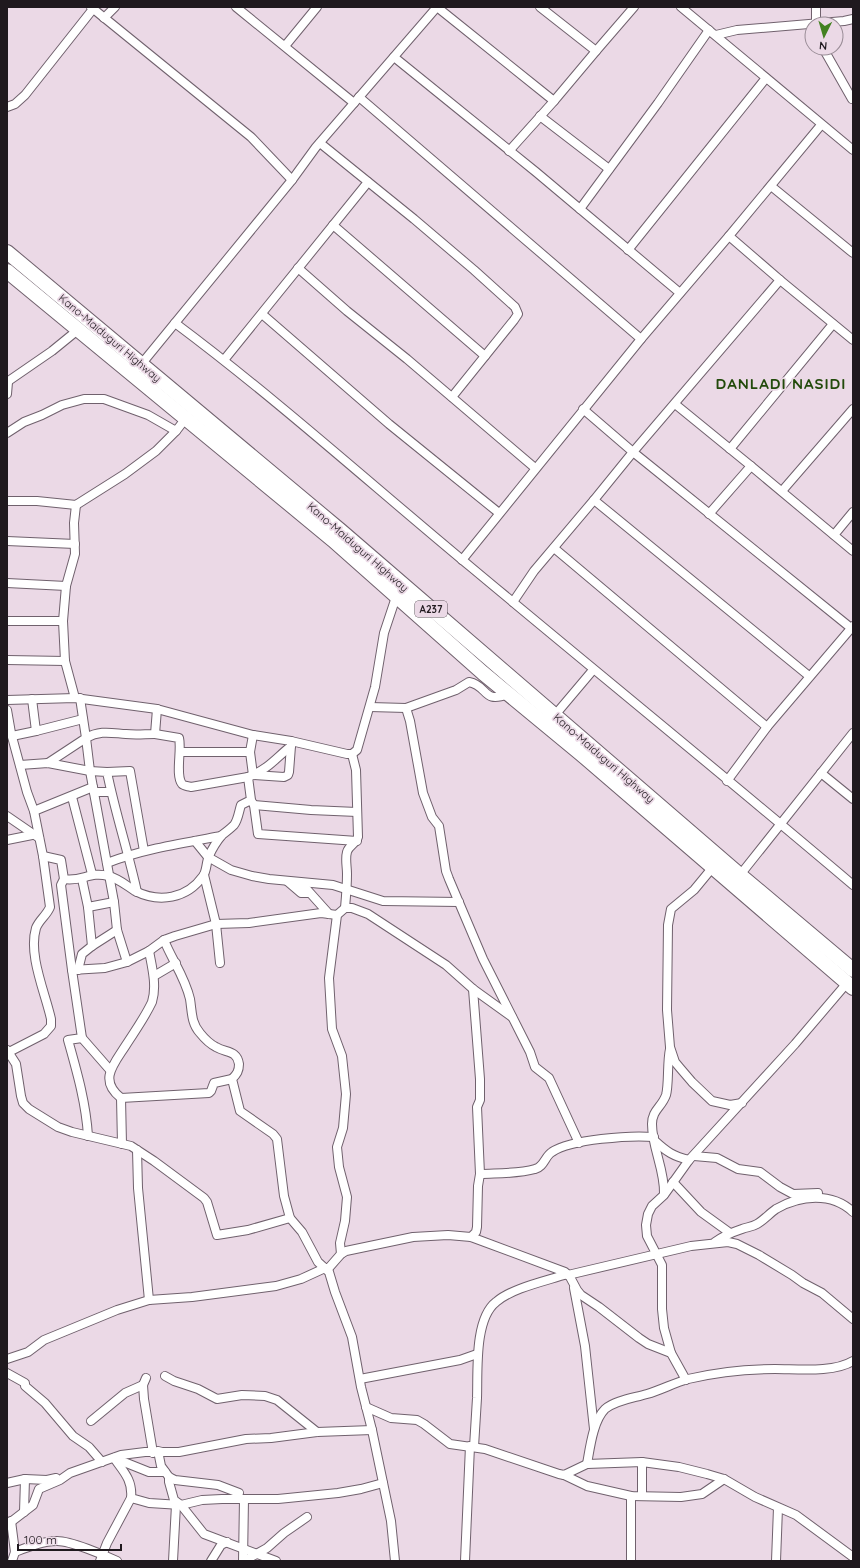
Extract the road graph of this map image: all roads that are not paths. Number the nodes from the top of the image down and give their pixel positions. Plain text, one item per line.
1 (115, 7) edge
2 (236, 7) edge
3 (317, 7) edge
4 (437, 7) edge
5 (540, 7) edge
6 (634, 7) edge
7 (681, 7) edge
8 (92, 8) edge
9 (104, 18) junction
10 (804, 26) edge
11 (713, 32) junction
12 (285, 46) junction
13 (596, 51) junction
14 (828, 56) edge
15 (394, 57) junction
16 (766, 78) junction
17 (852, 99) dead end
18 (357, 100) junction
19 (554, 101) junction
20 (7, 108) edge
21 (540, 116) junction
22 (821, 125) junction
23 (320, 143) junction
24 (853, 150) edge
25 (509, 151) junction
26 (609, 169) junction
27 (292, 180) junction
28 (368, 182) junction
29 (772, 186) junction
30 (580, 209) junction
31 (333, 225) junction
32 (730, 236) junction
33 (628, 250) junction
34 (7, 252) edge
35 (853, 253) edge
36 (298, 268) junction
37 (7, 271) edge
38 (780, 280) junction
39 (680, 293) junction
40 (262, 314) junction
41 (175, 323) junction
42 (833, 324) junction
43 (79, 330) junction
44 (641, 339) junction
45 (853, 340) edge
46 (485, 356) junction
47 (224, 360) junction
48 (137, 369) junction
49 (8, 382) edge
50 (7, 394) edge
51 (452, 397) junction
52 (675, 404) junction
53 (853, 408) edge
54 (583, 409) junction
55 (186, 418) junction
56 (176, 431) junction
57 (7, 433) edge
58 (730, 449) junction
59 (633, 452) junction
60 (752, 466) junction
61 (535, 468) junction
62 (782, 491) junction
63 (594, 500) junction
64 (7, 501) edge
65 (76, 505) junction
66 (853, 512) edge
67 (499, 513) junction
68 (709, 514) junction
69 (834, 535) junction
70 (7, 541) edge
71 (75, 544) junction
72 (554, 548) junction
73 (853, 551) edge
74 (462, 560) junction
75 (7, 583) edge
76 (66, 586) junction
77 (396, 597) junction
78 (513, 602) junction
79 (63, 620) junction
80 (7, 621) edge
81 (852, 627) edge
82 (7, 660) edge
83 (65, 661) junction
84 (593, 670) junction
85 (809, 676) junction
86 (508, 694) junction
87 (77, 698) junction
88 (32, 699) junction
89 (7, 700) edge
90 (157, 708) junction
91 (370, 708) junction
92 (406, 708) junction
93 (7, 710) edge
94 (555, 715) junction
95 (83, 719) junction
96 (767, 727) junction
97 (36, 731) junction
98 (853, 733) edge
99 (155, 734) junction
100 (252, 734) junction
101 (12, 736) junction
102 (86, 738) junction
103 (291, 744) junction
104 (180, 752) junction
105 (250, 752) junction
106 (352, 754) junction
107 (48, 763) junction
108 (20, 765) junction
109 (90, 771) junction
110 (107, 772) junction
111 (820, 773) junction
112 (250, 776) junction
113 (727, 781) junction
114 (94, 789) junction
115 (111, 792) junction
116 (72, 797) junction
117 (853, 799) edge
118 (253, 802) junction
119 (34, 811) junction
120 (357, 812) junction
121 (7, 816) edge
122 (781, 824) junction
123 (221, 836) junction
124 (35, 837) junction
125 (7, 840) edge
126 (357, 840) junction
127 (195, 841) junction
128 (144, 851) junction
129 (129, 854) junction
130 (42, 856) junction
131 (208, 857) junction
132 (107, 863) junction
133 (714, 868) junction
134 (92, 874) junction
135 (204, 875) junction
136 (740, 875) junction
137 (109, 876) junction
138 (82, 878) junction
139 (64, 879) junction
140 (287, 881) junction
141 (853, 885) edge
142 (346, 890) junction
143 (137, 892) junction
144 (114, 902) junction
145 (459, 902) junction
146 (88, 907) junction
147 (345, 908) junction
148 (333, 914) junction
149 (216, 924) junction
150 (117, 930) junction
151 (164, 940) junction
152 (92, 946) junction
153 (149, 951) junction
154 (127, 962) junction
155 (220, 963) dead end
156 (176, 964) junction
157 (75, 970) junction
158 (154, 976) junction
159 (851, 980) edge
160 (473, 989) junction
161 (512, 1017) junction
162 (82, 1038) junction
163 (670, 1047) junction
164 (8, 1051) edge
165 (110, 1070) junction
166 (232, 1079) junction
167 (121, 1098) junction
168 (742, 1103) junction
169 (88, 1136) junction
170 (654, 1139) junction
171 (579, 1143) junction
172 (122, 1144) junction
173 (137, 1150) junction
174 (692, 1158) junction
175 (480, 1174) junction
176 (673, 1182) junction
177 (664, 1195) junction
178 (828, 1198) junction
179 (853, 1212) edge
180 (290, 1218) junction
181 (730, 1234) junction
182 (472, 1237) junction
183 (711, 1244) junction
184 (341, 1254) junction
185 (656, 1255) junction
186 (326, 1269) junction
187 (567, 1275) junction
188 (574, 1284) junction
189 (149, 1300) junction
190 (853, 1319) edge
191 (671, 1353) junction
192 (477, 1354) junction
193 (7, 1359) edge
194 (853, 1361) edge
195 (7, 1373) edge
196 (165, 1376) dead end
197 (360, 1379) junction
198 (686, 1380) junction
199 (366, 1407) junction
200 (91, 1421) dead end
201 (372, 1430) junction
202 (594, 1430) junction
203 (317, 1432) junction
204 (472, 1446) junction
205 (159, 1452) junction
206 (114, 1458) junction
207 (102, 1462) junction
208 (642, 1462) junction
209 (587, 1464) junction
210 (167, 1475) junction
211 (564, 1475) junction
212 (65, 1476) junction
213 (25, 1479) junction
214 (724, 1479) junction
215 (7, 1482) edge
216 (383, 1483) junction
217 (242, 1496) junction
218 (631, 1496) junction
219 (642, 1496) junction
220 (131, 1498) junction
221 (177, 1503) junction
222 (778, 1508) junction
223 (24, 1512) junction
224 (307, 1517) dead end
225 (9, 1523) edge
226 (227, 1542) junction
227 (244, 1548) junction
228 (15, 1552) junction
229 (257, 1554) junction
230 (853, 1557) edge
231 (101, 1558) edge
232 (12, 1561) edge
233 (117, 1561) edge
234 (173, 1561) edge
235 (212, 1561) edge
236 (243, 1561) edge
237 (276, 1561) edge
238 (395, 1561) edge
239 (465, 1561) edge
240 (631, 1561) edge
241 (776, 1561) edge

1 - 9 street
2 - 12 street
3 - 12 street
4 - 15 street
4 - 19 street
5 - 13 street
6 - 13 street
7 - 11 street
8 - 9 street
8 - 20 street
9 - 27 street
10 - 11 street
11 - 16 street
11 - 26 street
12 - 18 street
13 - 19 street
14 - 17 street
15 - 18 street
15 - 25 street
16 - 22 street
16 - 33 street
18 - 23 street
18 - 44 street
19 - 21 street
21 - 25 street
21 - 26 street
22 - 24 street
22 - 29 street
23 - 27 street
23 - 28 street
25 - 30 street
26 - 30 street
27 - 41 street
28 - 31 street
28 - 46 street
29 - 32 street
29 - 35 street
30 - 33 street
31 - 36 street
31 - 46 street
32 - 38 street
32 - 39 street
33 - 39 street
34 - 48 highway, Kano-Maiduguri Highway / A237
36 - 40 street
36 - 51 street
37 - 43 highway, Kano-Maiduguri Highway / A237
38 - 42 street
38 - 52 street
39 - 44 street
40 - 47 street
40 - 67 street
41 - 47 street
41 - 48 street
42 - 45 street
42 - 58 street
43 - 48 highway, Kano-Maiduguri Highway / A237
43 - 49 street
44 - 54 street
46 - 51 street
47 - 74 street
48 - 55 highway, Kano-Maiduguri Highway / A237
48 - 94 highway, Kano-Maiduguri Highway / A237
49 - 50 street
51 - 61 street
52 - 58 street
52 - 59 street
53 - 62 street
54 - 59 street
54 - 61 street
55 - 56 street
55 - 77 highway, Kano-Maiduguri Highway / A237
56 - 57 street
56 - 65 street
58 - 60 street
59 - 63 street
59 - 68 street
60 - 62 street
60 - 68 street
61 - 67 street
62 - 69 street
63 - 72 street
63 - 85 street
64 - 65 street
65 - 71 street
66 - 69 street
67 - 74 street
68 - 81 street
69 - 73 street
70 - 71 street
71 - 76 street
72 - 78 street
72 - 96 street
74 - 78 street
75 - 76 street
76 - 79 street
77 - 86 highway, Kano-Maiduguri Highway / A237
77 - 91 street
78 - 84 street
79 - 80 street
79 - 83 street
81 - 85 street
82 - 83 street
83 - 87 street
84 - 94 street
84 - 113 street
85 - 96 street
86 - 92 street
86 - 133 highway, Kano-Maiduguri Highway / A237
87 - 88 street
87 - 90 street
87 - 95 street
88 - 89 street
88 - 97 street
90 - 99 street
90 - 100 street
91 - 92 street
91 - 106 street
92 - 145 street
93 - 101 street
94 - 136 highway, Kano-Maiduguri Highway / A237
95 - 97 street
95 - 102 street
96 - 113 street
97 - 101 street
98 - 111 street
99 - 102 street
99 - 104 street
100 - 103 street
100 - 105 street
101 - 108 street
102 - 107 street
102 - 109 street
103 - 106 street
103 - 112 street
103 - 112 street
104 - 105 street
104 - 112 street
105 - 112 street
106 - 120 street
107 - 108 street
107 - 109 street
108 - 119 street
109 - 110 street
109 - 114 street
110 - 115 street
110 - 128 street
111 - 117 street
111 - 122 street
112 - 118 street
113 - 122 street
114 - 115 street
114 - 116 street
114 - 132 street
115 - 129 street
116 - 119 street
116 - 134 street
118 - 120 street
118 - 123 street
118 - 126 street
119 - 124 street
120 - 126 street
121 - 124 street
122 - 136 street
122 - 141 street
123 - 127 street
123 - 131 street
124 - 125 street
124 - 130 street
126 - 142 street
127 - 128 street
127 - 131 street
128 - 129 street
129 - 132 street
129 - 143 street
130 - 139 street
130 - 164 street
131 - 135 street
131 - 140 street
132 - 137 street
133 - 159 highway, Kano-Maiduguri Highway / A237
133 - 163 street
134 - 137 street
134 - 138 street
135 - 143 street
135 - 149 street
136 - 159 highway, Kano-Maiduguri Highway / A237
137 - 143 street
137 - 144 street
138 - 139 street
138 - 146 street
139 - 157 street
140 - 142 street
140 - 148 street
142 - 145 street
142 - 147 street
144 - 146 street
144 - 150 street
145 - 161 street
146 - 152 street
147 - 148 street
147 - 160 street
148 - 149 street
148 - 184 street
149 - 151 street
149 - 155 street
150 - 152 street
150 - 154 street
151 - 153 street
151 - 156 street
152 - 157 street
153 - 154 street
153 - 158 street
154 - 157 street
156 - 158 street
156 - 166 street
157 - 162 street
158 - 165 street
159 - 168 street
160 - 161 street
160 - 175 street
161 - 171 street
162 - 165 street
162 - 169 street
163 - 168 street
163 - 170 street
164 - 169 street
165 - 167 street
166 - 167 street
166 - 180 street
167 - 172 street
168 - 174 street
169 - 172 street
170 - 171 street
170 - 174 street
170 - 177 street
171 - 175 street
172 - 173 street
173 - 180 street
173 - 189 street
174 - 176 street
174 - 178 street
175 - 182 street
176 - 177 street
176 - 181 street
177 - 185 street
178 - 179 street
178 - 181 street
180 - 186 street
181 - 183 street
182 - 184 street
182 - 187 street
183 - 185 street
183 - 190 street
184 - 186 street
185 - 187 street
185 - 191 street
186 - 189 street
186 - 197 street
187 - 188 street
187 - 192 street
188 - 191 street
188 - 202 street
189 - 193 street
191 - 198 street
192 - 197 street
192 - 204 street
194 - 198 street
195 - 207 street
196 - 203 street
197 - 199 street
198 - 202 street
199 - 201 street
199 - 204 street
200 - 205 street
201 - 203 street
201 - 216 street
202 - 209 street
203 - 205 street
204 - 211 street
204 - 239 street
205 - 206 street
205 - 210 street
206 - 207 street
206 - 210 street
206 - 220 street
207 - 212 street
208 - 209 street
208 - 214 street
208 - 219 street
209 - 211 street
210 - 217 street
210 - 221 street
211 - 218 street
212 - 213 street
212 - 223 street
213 - 215 street
213 - 223 street
214 - 219 street
214 - 222 street
216 - 217 street
216 - 238 street
217 - 221 street
217 - 227 street
218 - 219 street
218 - 240 street
220 - 221 street
220 - 231 street
221 - 226 street
221 - 234 street
222 - 230 street
222 - 241 street
223 - 225 street
224 - 229 street
225 - 228 street
226 - 227 street
226 - 235 street
227 - 229 street
227 - 236 street
228 - 231 street
228 - 232 street
229 - 236 street
229 - 237 street
231 - 233 street

